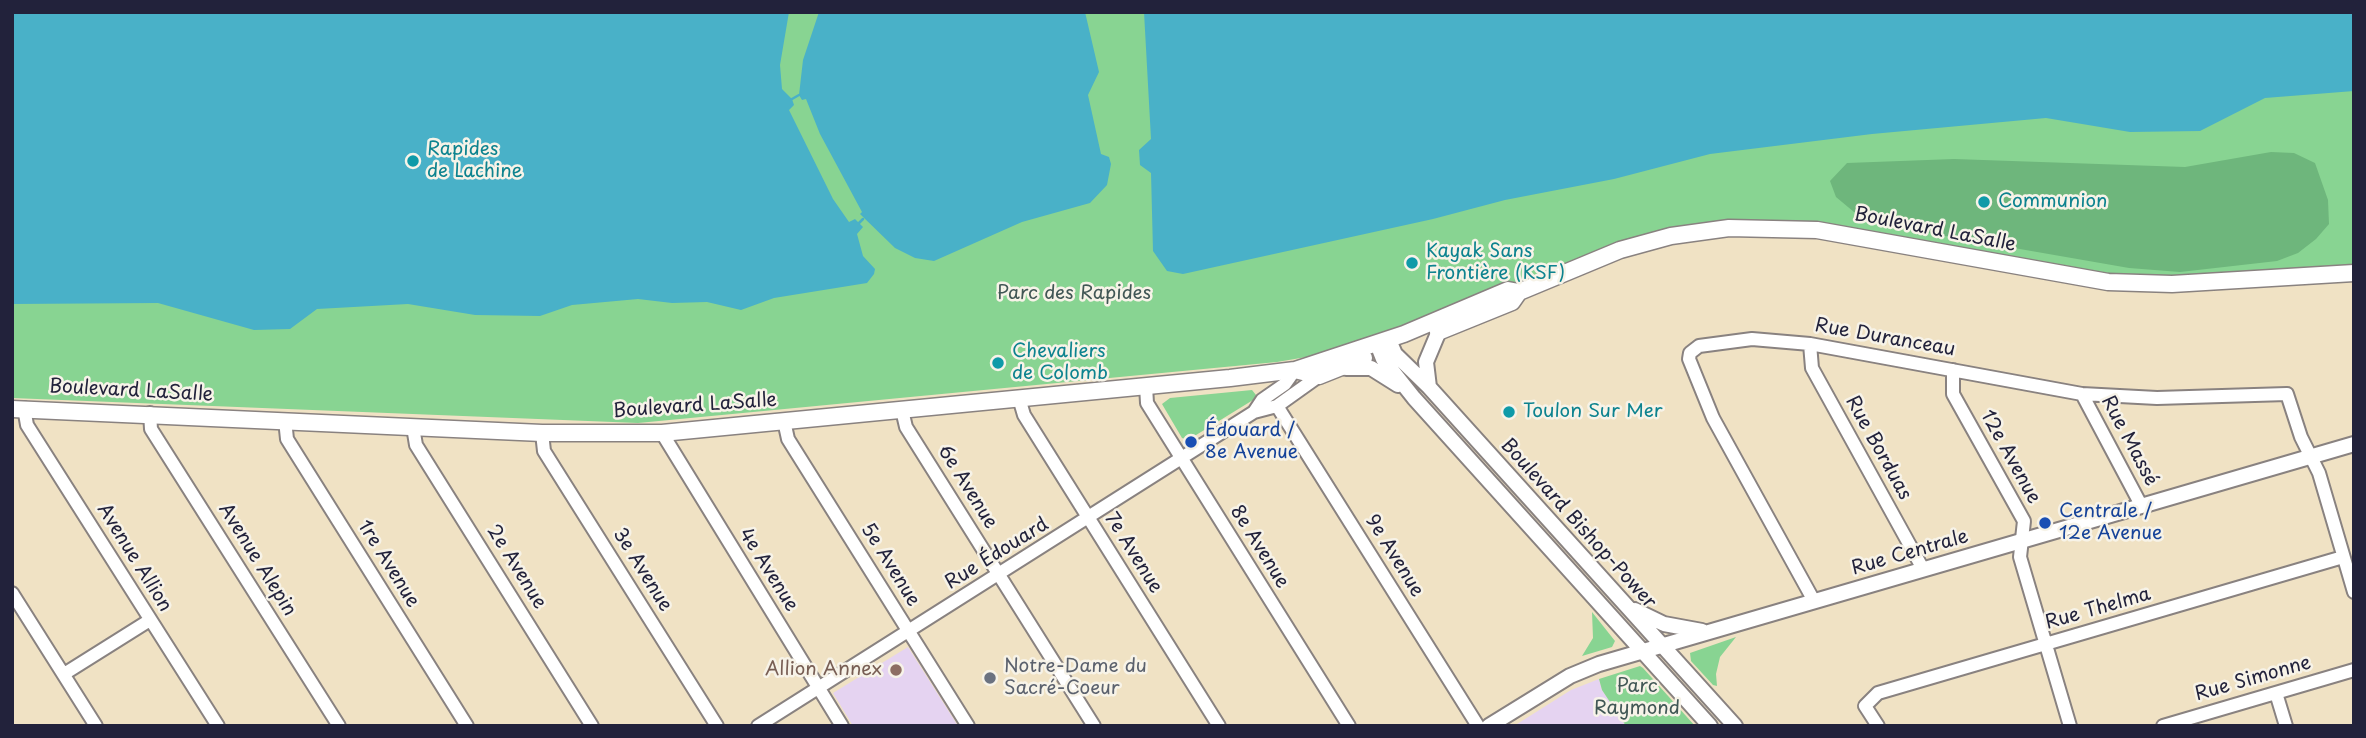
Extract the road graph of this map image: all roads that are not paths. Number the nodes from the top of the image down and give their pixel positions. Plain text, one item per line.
1 (2354, 273) edge
2 (1518, 292) junction
3 (1439, 331) junction
4 (1810, 344) junction
5 (1384, 345) junction
6 (1338, 369) junction
7 (1295, 370) junction
8 (1953, 370) junction
9 (1319, 376) junction
10 (1146, 386) junction
11 (1429, 387) junction
12 (2082, 394) junction
13 (1019, 398) junction
14 (1414, 398) junction
15 (1277, 406) junction
16 (18, 409) edge
17 (902, 410) junction
18 (1254, 412) junction
19 (150, 413) junction
20 (285, 420) junction
21 (784, 421) junction
22 (413, 427) junction
23 (542, 433) junction
24 (662, 433) junction
25 (2354, 444) edge
26 (2311, 456) junction
27 (1182, 460) junction
28 (2141, 505) junction
29 (1089, 518) junction
30 (2024, 540) junction
31 (2343, 557) junction
32 (1923, 569) junction
33 (999, 575) junction
34 (2354, 592) edge
35 (12, 593) edge
36 (1814, 601) junction
37 (1623, 603) junction
38 (150, 620) junction
39 (1714, 631) junction
40 (909, 632) junction
41 (2046, 644) junction
42 (1662, 645) junction
43 (1642, 650) junction
44 (2354, 670) edge
45 (64, 674) junction
46 (819, 688) junction
47 (2276, 693) junction
48 (2178, 724) edge
49 (96, 726) edge
50 (218, 726) edge
51 (339, 726) edge
52 (467, 726) edge
53 (592, 726) edge
54 (717, 726) edge
55 (758, 726) edge
56 (842, 726) edge
57 (968, 726) edge
58 (1094, 726) edge
59 (1219, 726) edge
60 (1349, 726) edge
61 (1478, 726) edge
62 (1489, 726) edge
63 (1710, 726) edge
64 (1735, 726) edge
65 (1878, 726) edge
66 (2070, 726) edge
67 (2163, 726) edge
68 (2286, 726) edge

1 - 2 main road, Boulevard LaSalle
2 - 3 main road, Boulevard LaSalle
2 - 5 main road, Boulevard LaSalle
3 - 5 main road, Boulevard LaSalle
3 - 11 street
4 - 8 street, Rue Duranceau
4 - 32 street, Rue Borduas
4 - 36 street, Rue Duranceau
5 - 6 main road, Boulevard LaSalle
5 - 7 main road, Boulevard LaSalle
5 - 11 street, Boulevard Bishop-Power
5 - 14 street, Boulevard Bishop-Power
6 - 9 main road, Boulevard LaSalle
6 - 14 street
7 - 9 main road, Boulevard LaSalle
7 - 10 main road, Boulevard LaSalle
7 - 18 street, Rue Édouard
8 - 12 street, Rue Duranceau
8 - 30 street, 12e Avenue
9 - 15 street, Rue Édouard
10 - 13 main road, Boulevard LaSalle
10 - 27 street, 8e Avenue
11 - 37 street, Boulevard Bishop-Power
12 - 26 street, Rue Duranceau
12 - 28 street, Rue Massé
13 - 17 main road, Boulevard LaSalle
13 - 29 street, 7e Avenue
14 - 43 street, Boulevard Bishop-Power
15 - 18 street, Rue Édouard
15 - 61 street, 9e Avenue
16 - 19 main road, Boulevard LaSalle
16 - 38 street, Avenue Allion
17 - 21 main road, Boulevard LaSalle
17 - 33 street, 6e Avenue
18 - 27 street, Rue Édouard
19 - 20 main road, Boulevard LaSalle
19 - 51 street, Avenue Alepin
20 - 22 main road, Boulevard LaSalle
20 - 52 street, 1re Avenue
21 - 24 main road, Boulevard LaSalle
21 - 40 street, 5e Avenue
22 - 23 main road, Boulevard LaSalle
22 - 53 street, 2e Avenue
23 - 24 main road, Boulevard LaSalle
23 - 54 street, 3e Avenue
24 - 46 street, 4e Avenue
25 - 26 street, Rue Centrale
26 - 28 street, Rue Centrale
26 - 31 street
27 - 29 street, Rue Édouard
27 - 60 street, 8e Avenue
28 - 30 street, Rue Centrale
29 - 33 street, Rue Édouard
29 - 59 street, 7e Avenue
30 - 32 street, Rue Centrale
30 - 41 street, 12e Avenue
31 - 34 street
31 - 41 street, Rue Thelma
32 - 36 street, Rue Centrale
33 - 40 street, Rue Édouard
33 - 58 street, 6e Avenue
35 - 45 street
36 - 39 street, Rue Centrale
37 - 39 street
37 - 42 street, Boulevard Bishop-Power
38 - 45 street
38 - 50 street, Avenue Allion
39 - 42 street, Rue Centrale
40 - 46 street, Rue Édouard
40 - 57 street, 5e Avenue
41 - 65 street, Rue Thelma
41 - 66 street, 12e Avenue
42 - 43 street, Rue Centrale
42 - 64 street, Boulevard Bishop-Power
43 - 62 street, Rue Centrale
43 - 63 street, Boulevard Bishop-Power
44 - 47 street, Rue Simonne
45 - 49 street
46 - 55 street, Rue Édouard
46 - 56 street, 4e Avenue
47 - 48 street, Rue Simonne
47 - 68 street
48 - 67 street, Rue Simonne

